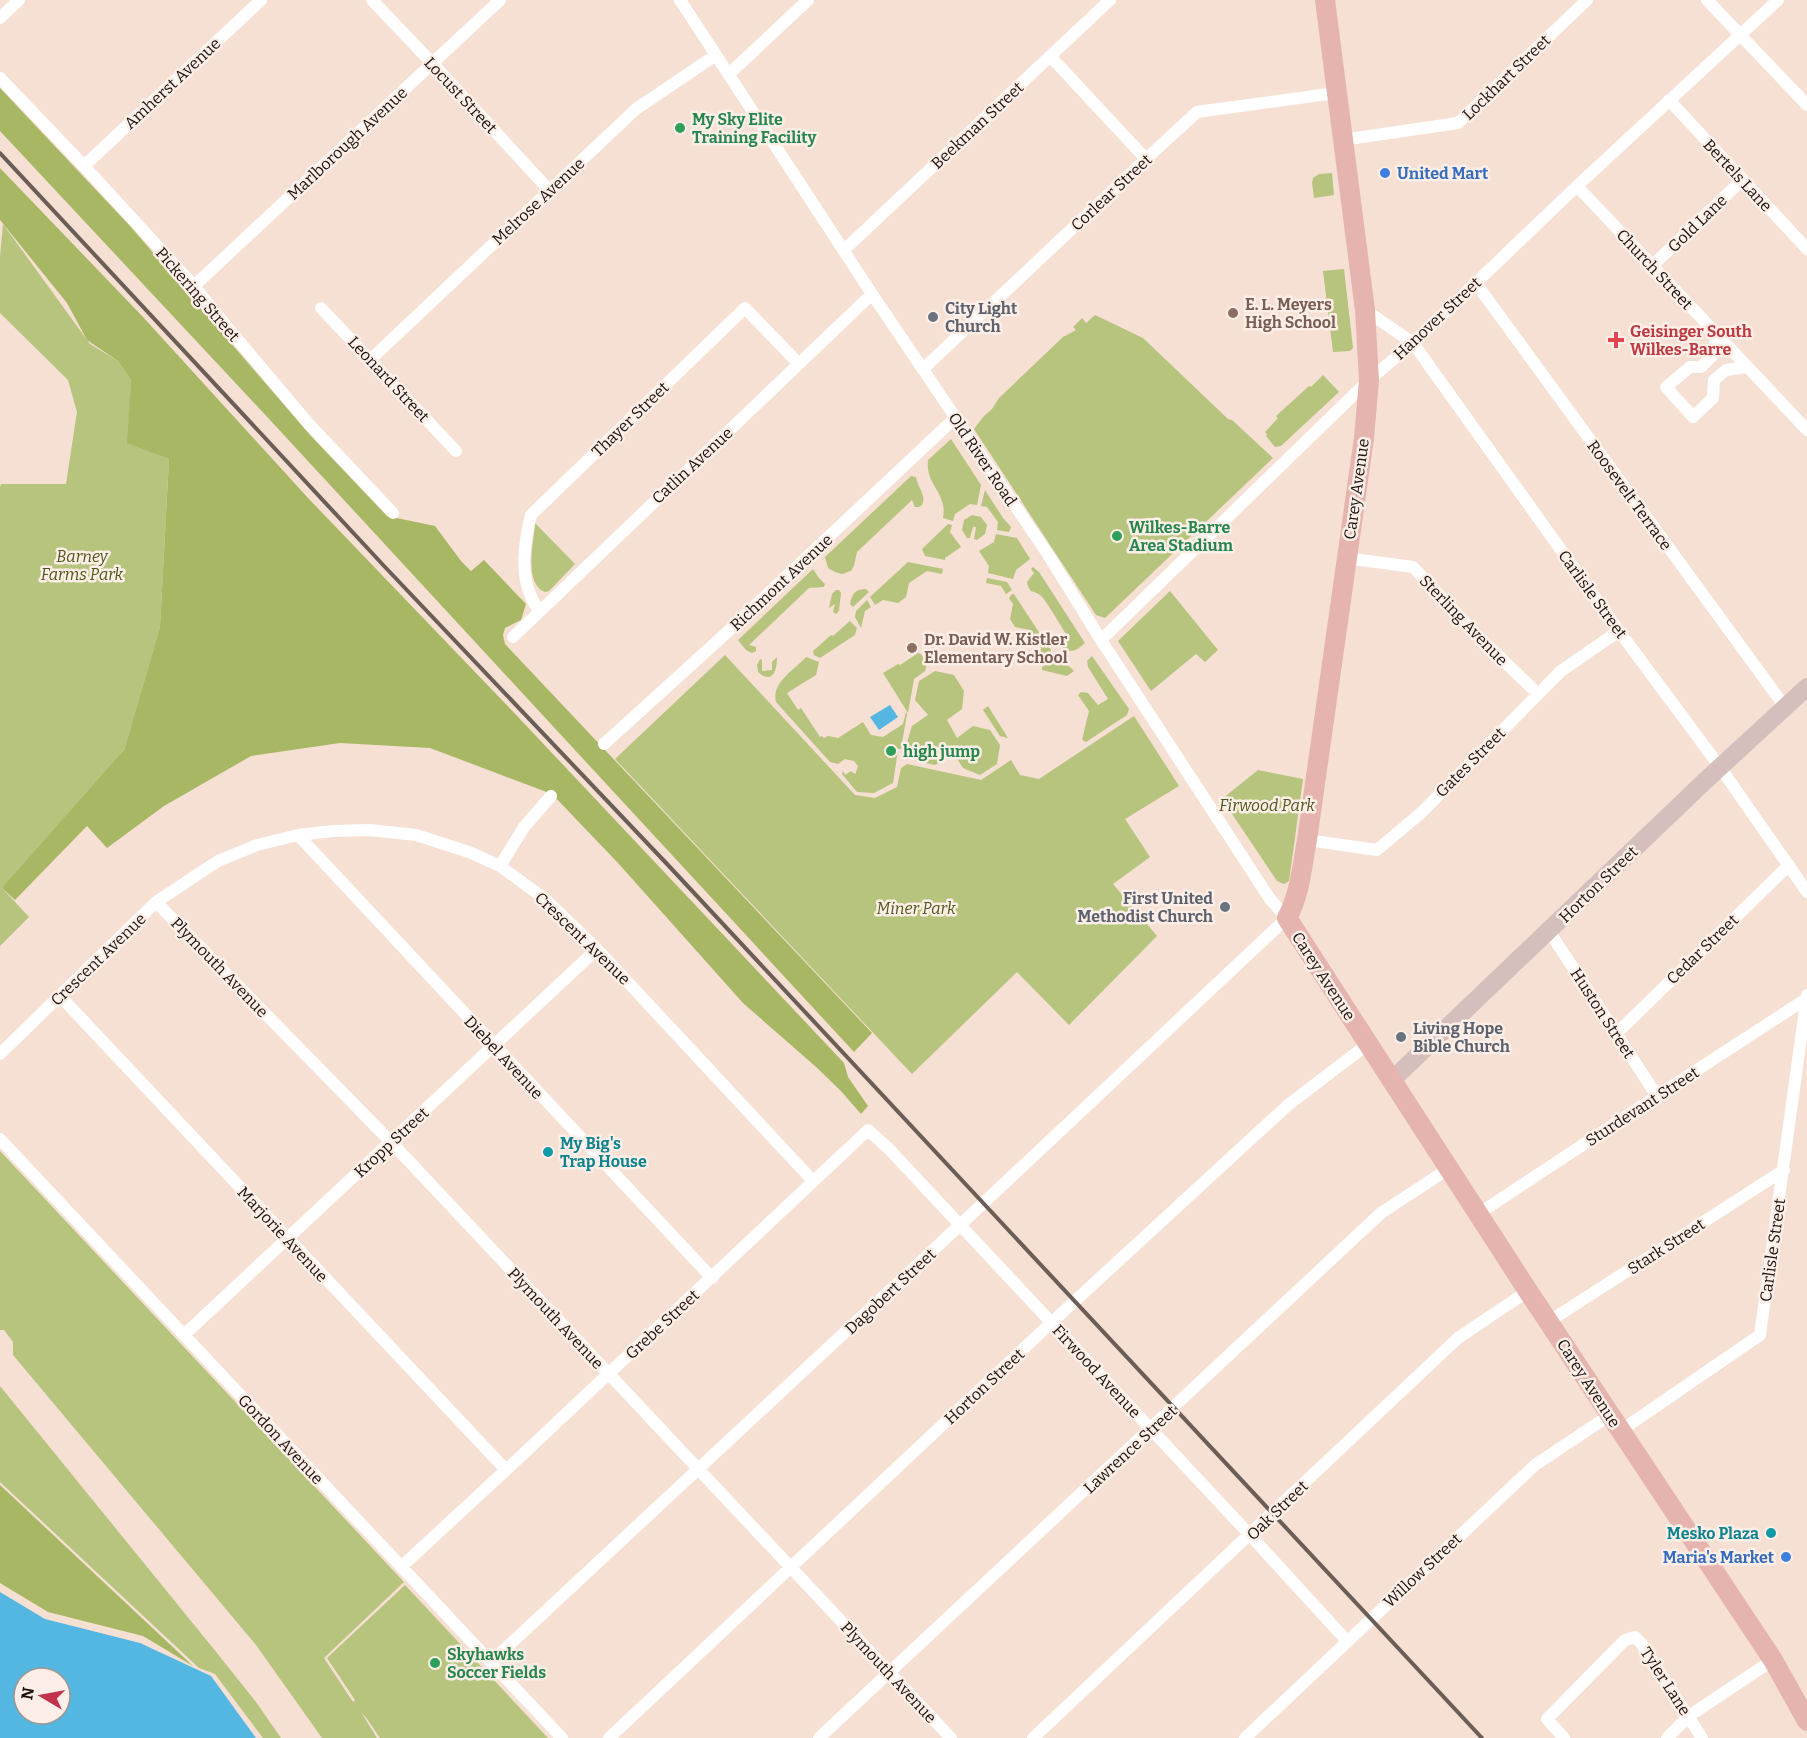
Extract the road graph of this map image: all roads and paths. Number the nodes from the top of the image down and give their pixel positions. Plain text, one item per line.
1 (19, 0) edge
2 (261, 0) edge
3 (372, 0) edge
4 (500, 0) edge
5 (680, 0) edge
6 (808, 0) edge
7 (1110, 0) edge
8 (1325, 0) edge
9 (1587, 0) edge
10 (1707, 0) edge
11 (1778, 0) edge
12 (0, 18) edge
13 (1741, 35) junction
14 (716, 55) junction
15 (1050, 56) junction
16 (432, 63) junction
17 (729, 74) junction
18 (0, 78) edge
19 (1336, 93) junction
20 (1669, 100) junction
21 (1807, 105) edge
22 (1342, 140) junction
23 (1146, 159) junction
24 (84, 166) junction
25 (1742, 180) junction
26 (1577, 186) junction
27 (549, 190) junction
28 (1807, 249) edge
29 (844, 250) junction
30 (1652, 266) junction
31 (1475, 282) junction
32 (194, 286) junction
33 (872, 294) junction
34 (321, 308) dead end
35 (1365, 310) junction
36 (1717, 335) junction
37 (1413, 343) junction
38 (370, 360) junction
39 (799, 364) junction
40 (1747, 367) junction
41 (923, 369) junction
42 (1369, 380) junction
43 (955, 418) junction
44 (1807, 430) edge
45 (456, 451) dead end
46 (393, 513) dead end
47 (1346, 558) junction
48 (539, 611) junction
49 (1619, 631) junction
50 (513, 637) dead end
51 (1101, 640) junction
52 (1807, 687) edge
53 (1538, 694) junction
54 (1785, 708) junction
55 (604, 744) dead end
56 (1720, 767) junction
57 (551, 796) dead end
58 (298, 835) junction
59 (1307, 840) junction
60 (1789, 865) junction
61 (500, 866) junction
62 (1807, 892) edge
63 (156, 902) junction
64 (1287, 918) junction
65 (1549, 931) junction
66 (597, 949) junction
67 (61, 997) junction
68 (1807, 997) edge
69 (1616, 1034) junction
70 (1368, 1044) junction
71 (493, 1046) junction
72 (0, 1054) edge
73 (1391, 1081) junction
74 (1657, 1096) junction
75 (868, 1130) joint
76 (0, 1139) edge
77 (391, 1142) junction
78 (1448, 1169) junction
79 (1784, 1170) junction
80 (813, 1181) junction
81 (1478, 1214) junction
82 (960, 1225) junction
83 (288, 1239) junction
84 (712, 1278) junction
85 (1528, 1291) junction
86 (1052, 1322) junction
87 (1548, 1322) junction
88 (184, 1335) junction
89 (609, 1374) junction
90 (1615, 1423) junction
91 (1151, 1429) junction
92 (698, 1469) junction
93 (506, 1470) junction
94 (1250, 1535) junction
95 (401, 1566) junction
96 (791, 1569) junction
97 (1347, 1641) junction
98 (1773, 1660) junction
99 (491, 1662) junction
100 (889, 1672) junction
101 (1689, 1716) junction
102 (1807, 1721) edge
103 (562, 1738) edge
104 (609, 1738) edge
105 (819, 1738) edge
106 (951, 1738) edge
107 (1034, 1738) edge
108 (1245, 1738) edge
109 (1564, 1738) edge
110 (1667, 1738) edge
111 (1702, 1738) edge

1 - 12 street
2 - 24 street, Amherst Avenue
3 - 16 street, Locust Street
4 - 16 street, Marlborough Avenue
5 - 14 street, Old River Road
6 - 17 street
7 - 15 street, Beekman Street
8 - 19 main road, Carey Avenue
9 - 22 street, Lockhart Street
10 - 13 street
11 - 13 street, Hanover Street
13 - 20 street, Hanover Street
13 - 21 street
14 - 17 street, Old River Road
14 - 27 street, Melrose Avenue
15 - 23 street
15 - 29 street, Beekman Street
16 - 27 street, Locust Street
16 - 32 street, Marlborough Avenue
17 - 29 street, Old River Road
18 - 24 street, Pickering Street
19 - 22 main road, Carey Avenue
19 - 23 street, Corlear Street
20 - 25 street, Bertels Lane
20 - 26 street, Hanover Street
22 - 35 main road, Carey Avenue
23 - 41 street, Corlear Street
24 - 32 street, Pickering Street
25 - 28 street, Bertels Lane
25 - 30 street, Gold Lane
26 - 30 street, Church Street
26 - 31 street, Hanover Street
27 - 38 street, Melrose Avenue
29 - 33 street, Old River Road
30 - 36 street, Church Street
31 - 37 street, Hanover Street
31 - 54 street, Roosevelt Terrace
32 - 46 street, Pickering Street
33 - 39 street, Catlin Avenue
33 - 41 street, Old River Road
34 - 38 street, Leonard Street
35 - 37 street, Carlisle Street
35 - 42 main road, Carey Avenue
36 - 40 street, Church Street
36 - 40 street
37 - 42 street, Hanover Street
37 - 49 street, Carlisle Street
38 - 45 street, Leonard Street
39 - 48 street, Catlin Avenue
39 - 48 street, Thayer Street
40 - 44 street, Church Street
41 - 43 street, Old River Road
42 - 47 main road, Carey Avenue
42 - 51 street, Hanover Street
43 - 51 street, Old River Road
43 - 55 street, Richmont Avenue
47 - 53 street, Sterling Avenue
47 - 59 main road, Carey Avenue
48 - 50 street, Catlin Avenue
49 - 53 street, Gates Street
49 - 56 street, Carlisle Street
51 - 64 street, Old River Road
52 - 54 main road, Horton Street
53 - 59 street, Gates Street
54 - 56 main road, Horton Street
56 - 60 street, Carlisle Street
56 - 65 main road, Horton Street
57 - 61 street
58 - 61 street, Crescent Avenue
58 - 63 street, Crescent Avenue
58 - 71 street, Diebel Avenue
59 - 64 main road, Carey Avenue
60 - 62 street, Carlisle Street
60 - 69 street, Cedar Street
61 - 66 street, Crescent Avenue
63 - 67 street, Crescent Avenue
63 - 77 street, Plymouth Avenue
64 - 70 main road, Carey Avenue
64 - 82 street, Dagobert Street
65 - 69 street, Huston Street
65 - 73 main road, Horton Street
66 - 71 street, Kropp Street
66 - 80 street, Crescent Avenue
67 - 72 street, Crescent Avenue
67 - 83 street, Marjorie Avenue
68 - 74 street, Sturdevant Street
68 - 79 street, Carlisle Street
69 - 74 street, Huston Street
70 - 73 main road, Carey Avenue
70 - 86 street, Horton Street
71 - 77 street, Kropp Street
71 - 84 street, Diebel Avenue
73 - 78 main road, Carey Avenue
74 - 81 street, Sturdevant Street
75 - 80 street, Grebe Street
75 - 82 street, Firwood Avenue
76 - 88 street, Gordon Avenue
77 - 83 street, Kropp Street
77 - 89 street, Plymouth Avenue
78 - 81 main road, Carey Avenue
78 - 91 street, Lawrence Street
79 - 87 street, Stark Street
79 - 90 street, Carlisle Street
80 - 84 street, Grebe Street
81 - 85 main road, Carey Avenue
82 - 86 street, Firwood Avenue
82 - 92 street, Dagobert Street
83 - 88 street, Kropp Street
83 - 93 street, Marjorie Avenue
84 - 89 street, Grebe Street
85 - 87 main road, Carey Avenue
85 - 94 street, Oak Street
86 - 91 street, Firwood Avenue
86 - 96 street, Horton Street
87 - 90 main road, Carey Avenue
88 - 95 street, Gordon Avenue
89 - 92 street, Plymouth Avenue
89 - 93 street, Grebe Street
90 - 97 street, Willow Street
90 - 98 main road, Carey Avenue
91 - 94 street, Firwood Avenue
91 - 100 street, Lawrence Street
92 - 96 street, Plymouth Avenue
92 - 99 street, Dagobert Street
93 - 95 street, Grebe Street
94 - 97 street, Firwood Avenue
94 - 107 street, Oak Street
95 - 99 street, Gordon Avenue
96 - 100 street, Plymouth Avenue
96 - 104 street, Horton Street
97 - 108 street, Willow Street
98 - 101 street
98 - 102 main road, Carey Avenue
99 - 103 street, Gordon Avenue
100 - 105 street, Lawrence Street
100 - 106 street, Plymouth Avenue
101 - 109 street, Tyler Lane
101 - 110 street
101 - 111 street, Tyler Lane

